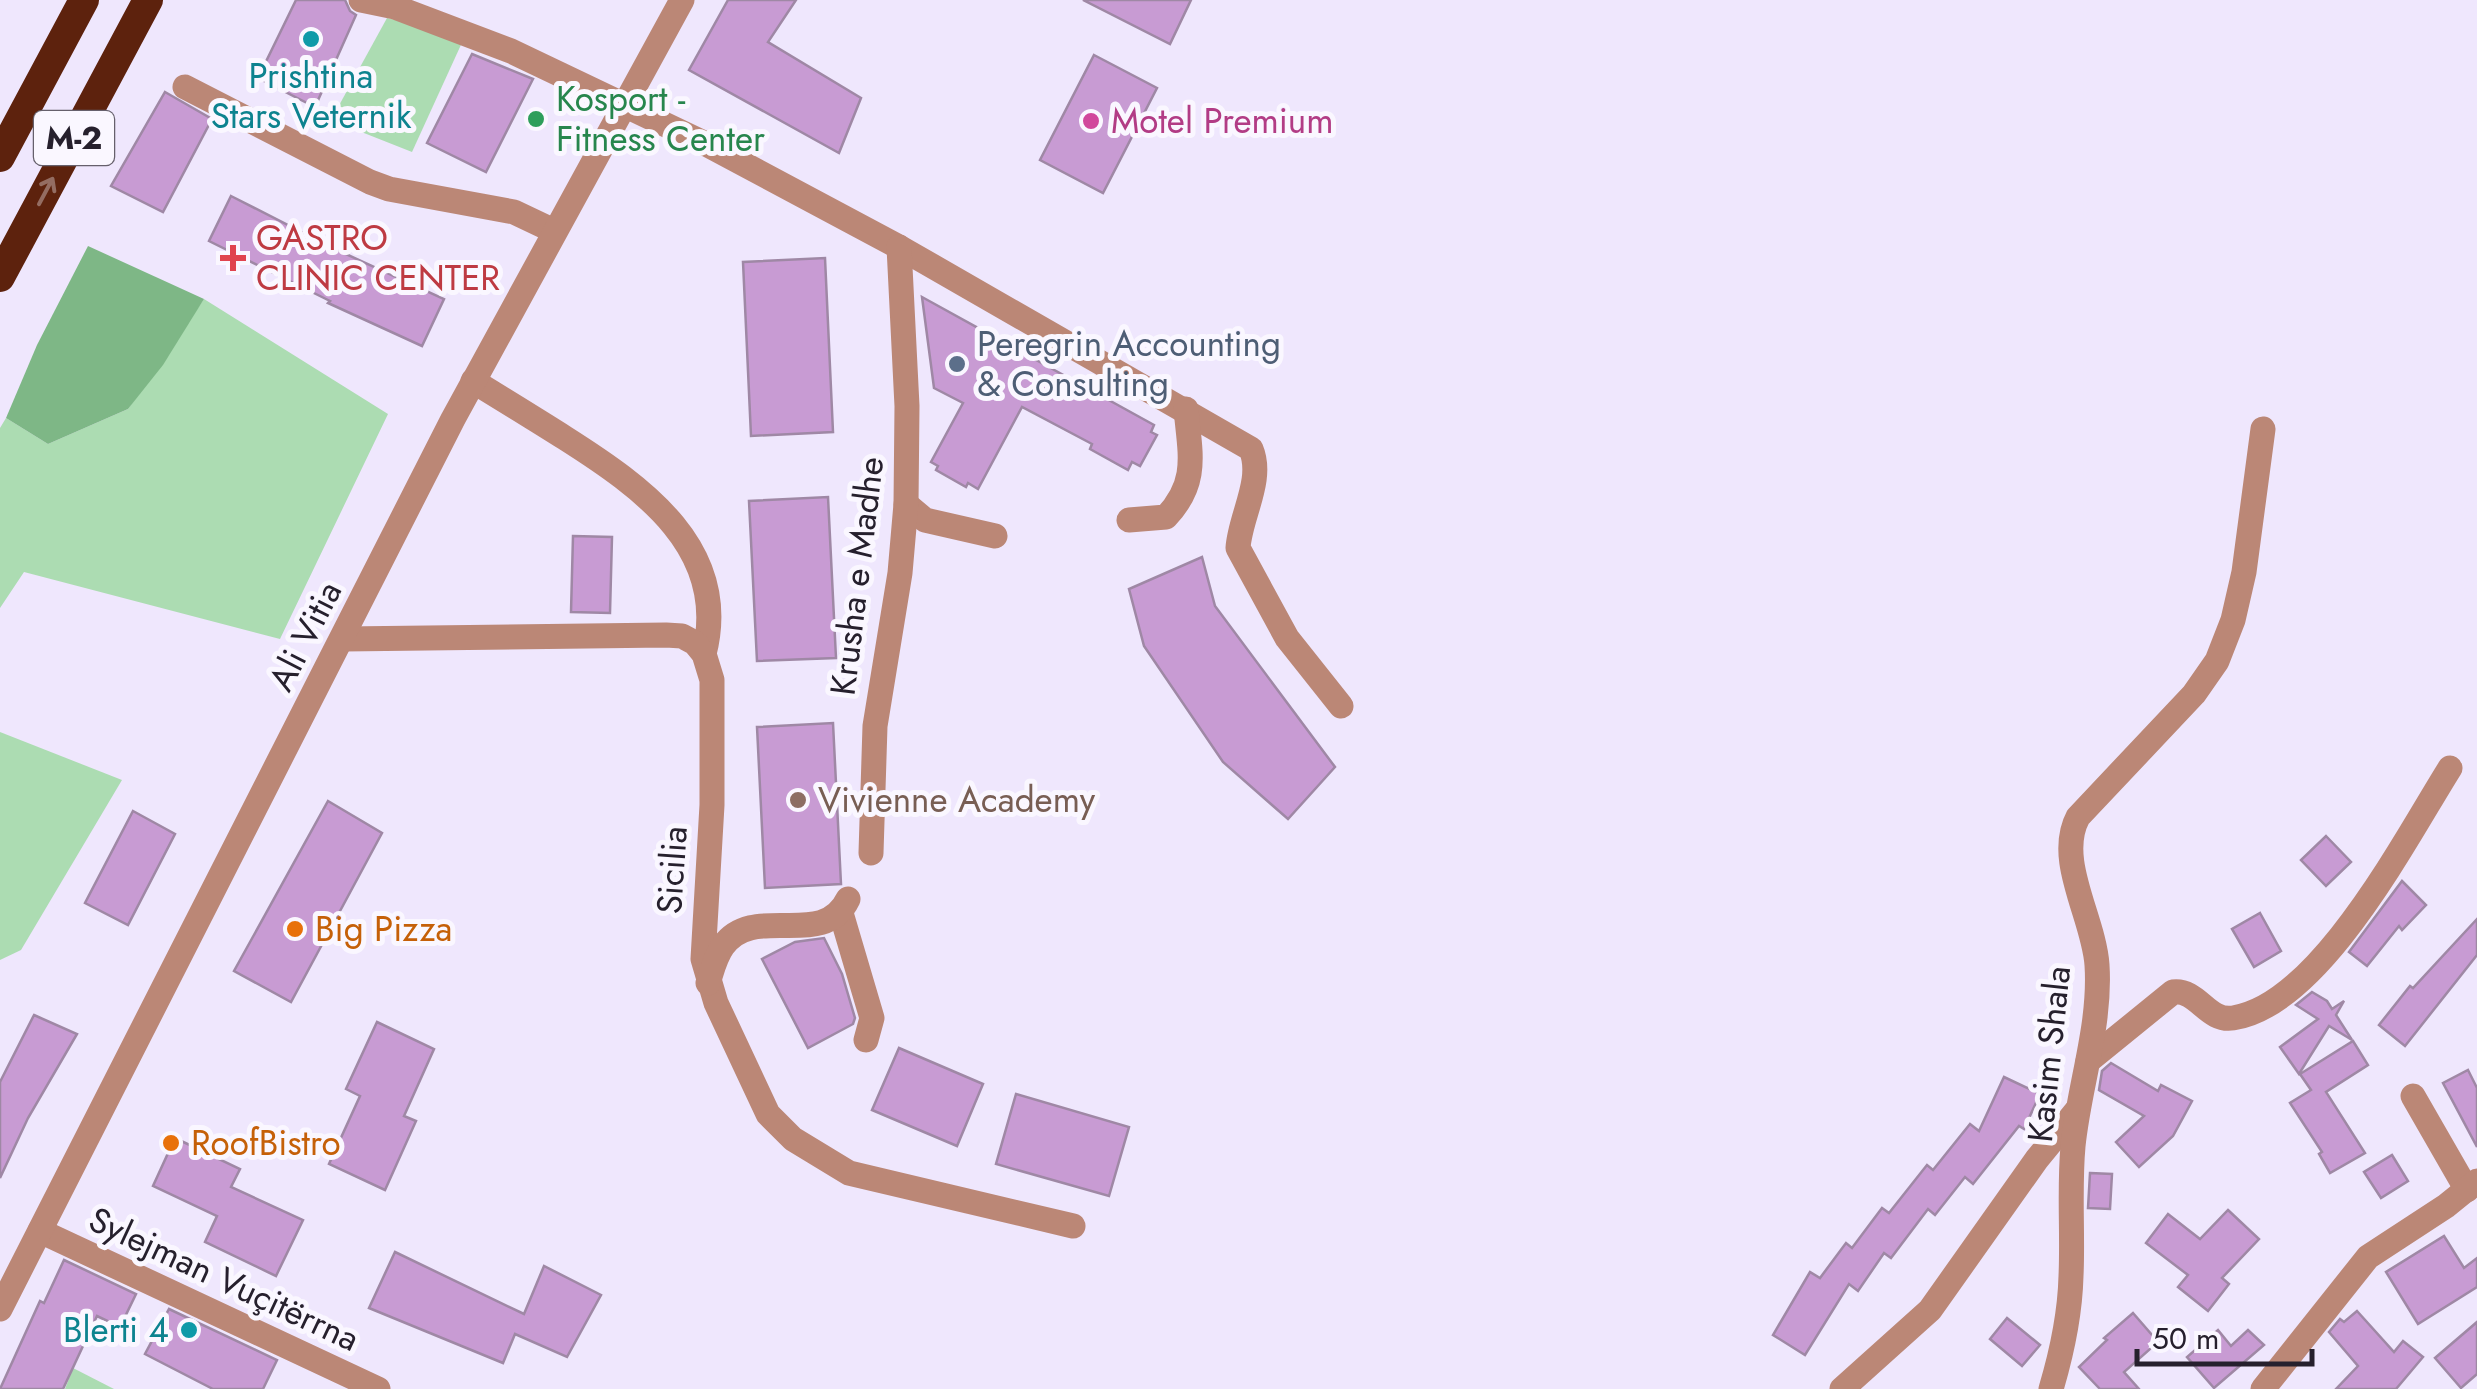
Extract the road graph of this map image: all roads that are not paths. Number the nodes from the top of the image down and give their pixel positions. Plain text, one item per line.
1 (84, 0) edge
2 (148, 0) edge
3 (361, 0) edge
4 (682, 0) edge
5 (185, 86) dead end
6 (622, 106) junction
7 (0, 158) edge
8 (554, 231) junction
9 (899, 247) junction
10 (0, 277) edge
11 (473, 382) junction
12 (1186, 409) junction
13 (2263, 429) dead end
14 (906, 504) junction
15 (1129, 520) dead end
16 (996, 536) dead end
17 (344, 639) junction
18 (704, 654) junction
19 (1341, 706) dead end
20 (2450, 768) dead end
21 (871, 852) dead end
22 (708, 983) junction
23 (866, 1040) dead end
24 (2088, 1061) junction
25 (2413, 1096) dead end
26 (2078, 1108) junction
27 (2472, 1186) edge
28 (1073, 1226) dead end
29 (40, 1232) junction
30 (0, 1309) edge
31 (378, 1389) edge
32 (1842, 1389) edge
33 (2051, 1389) edge
34 (2263, 1389) edge

1 - 7 highway, M-2
10 -> 2 highway, M-2
3 - 6 street
4 - 6 street, Ali Vitia
5 - 8 street
6 - 8 street, Ali Vitia
6 - 9 street
8 - 11 street, Ali Vitia
9 - 12 street
9 - 14 street, Krusha e Madhe
11 - 17 street, Ali Vitia
11 - 18 street, Sicilia
12 - 15 street
12 - 19 street
13 - 24 street, Kasim Shala
14 - 16 street
14 - 21 street, Krusha e Madhe
17 - 18 street
17 - 29 street, Ali Vitia
18 - 22 street, Sicilia
20 - 24 street
22 - 23 street
22 - 28 street, Sicilia
24 - 26 street, Kasim Shala
25 - 27 street
26 - 32 street
26 - 33 street, Kasim Shala
27 - 34 street
29 - 30 street, Ali Vitia
29 - 31 street, Sylejman Vuçitërrna

